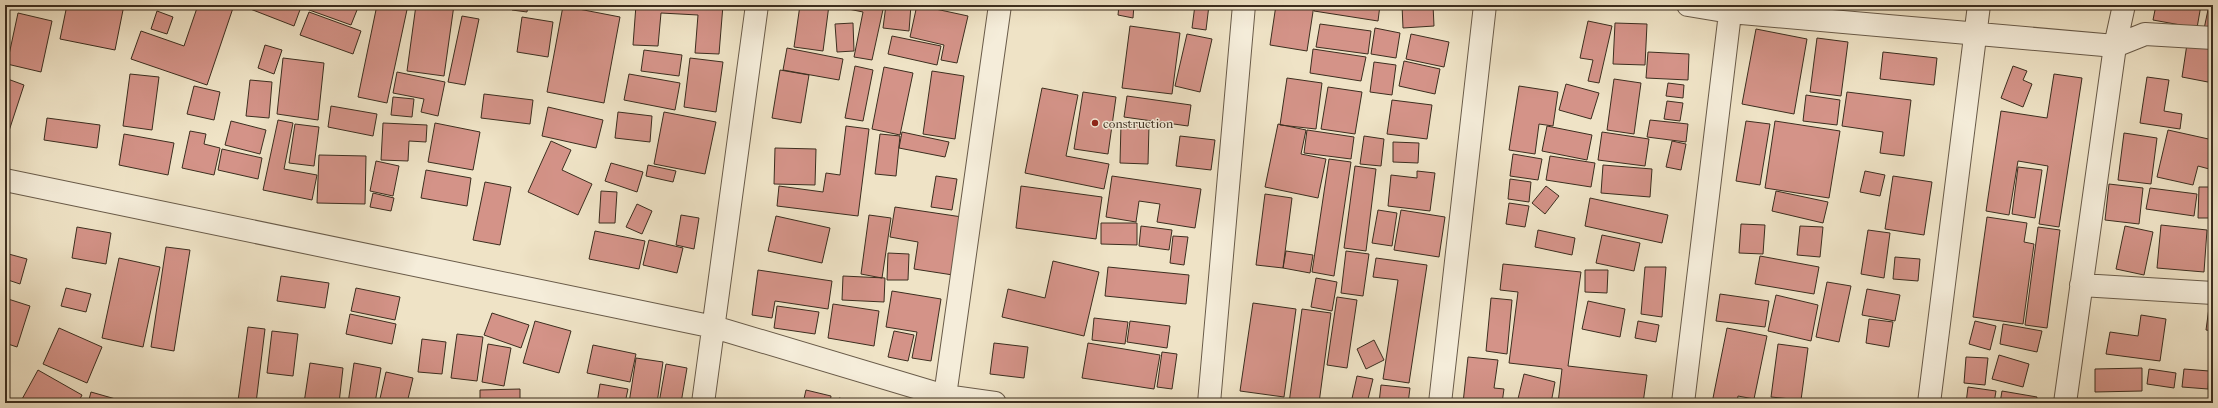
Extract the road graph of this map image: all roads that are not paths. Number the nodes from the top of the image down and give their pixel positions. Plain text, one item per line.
1 (757, 5) edge
2 (1000, 5) edge
3 (1244, 5) edge
4 (1485, 5) edge
5 (1688, 5) edge
6 (1979, 5) edge
7 (2124, 5) edge
8 (1731, 8) edge
9 (1975, 34) junction
10 (2213, 38) edge
11 (2115, 46) junction
12 (5, 180) edge
13 (2081, 285) junction
14 (2213, 293) edge
15 (714, 327) junction
16 (945, 399) edge
17 (703, 403) edge
18 (995, 403) edge
19 (1209, 403) edge
20 (1440, 403) edge
21 (1683, 403) edge
22 (1929, 403) edge
23 (2065, 403) edge

1 - 15 street
2 - 16 street
3 - 19 street
4 - 20 street
5 - 8 street
6 - 9 street
7 - 11 street
8 - 9 street
8 - 21 street
9 - 11 street
9 - 22 street
10 - 11 street
11 - 13 street
12 - 15 street
13 - 14 street
13 - 23 street
15 - 16 street
15 - 17 street
16 - 18 street

